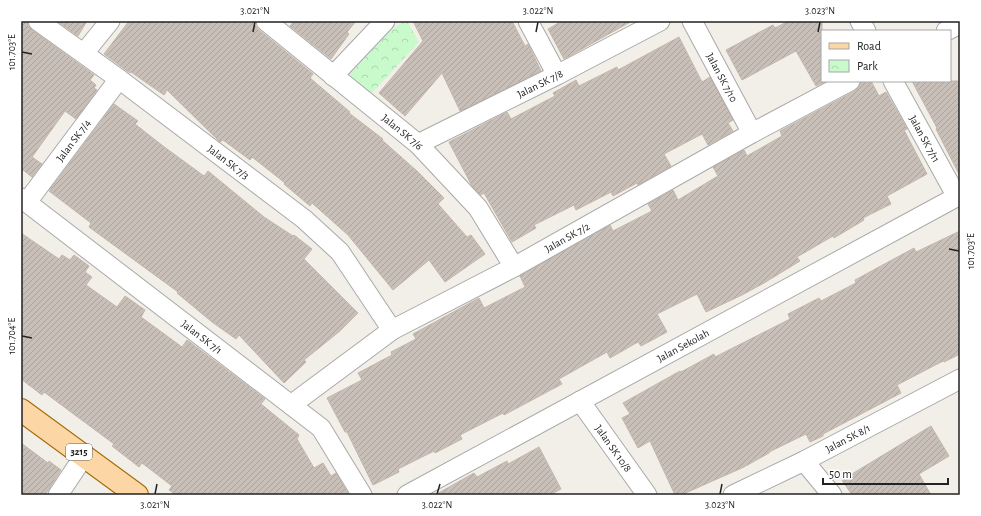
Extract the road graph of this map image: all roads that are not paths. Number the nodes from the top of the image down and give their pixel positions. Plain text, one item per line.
1 (38, 21) edge
2 (110, 21) edge
3 (266, 21) edge
4 (386, 21) edge
5 (528, 21) edge
6 (660, 21) edge
7 (692, 21) edge
8 (860, 21) edge
9 (960, 24) edge
10 (865, 30) edge
11 (948, 30) edge
12 (84, 53) junction
13 (557, 75) junction
14 (334, 76) junction
15 (119, 79) junction
16 (848, 82) edge
17 (894, 82) edge
18 (752, 133) junction
19 (418, 144) junction
20 (959, 196) edge
21 (24, 200) edge
22 (514, 267) junction
23 (392, 330) junction
24 (957, 385) edge
25 (580, 401) junction
26 (291, 405) junction
27 (21, 410) edge
28 (84, 456) junction
29 (804, 461) junction
30 (58, 495) edge
31 (137, 495) edge
32 (362, 495) edge
33 (407, 495) edge
34 (647, 495) edge
35 (733, 495) edge
36 (832, 495) edge

1 - 12 street, Jalan SK 7/3
2 - 12 street
3 - 14 street, Jalan SK 7/6
4 - 14 street
5 - 13 street
6 - 13 street, Jalan SK 7/8
7 - 18 street, Jalan SK 7/10
8 - 10 street
9 - 11 street
12 - 15 street, Jalan SK 7/3
13 - 19 street, Jalan SK 7/8
14 - 19 street, Jalan SK 7/6
15 - 21 street, Jalan SK 7/4
15 - 23 street, Jalan SK 7/3
16 - 18 street, Jalan SK 7/2
17 - 20 street, Jalan SK 7/11
18 - 22 street, Jalan SK 7/2
19 - 22 street, Jalan SK 7/6
20 - 25 street, Jalan Sekolah
21 - 26 street, Jalan SK 7/1
22 - 23 street, Jalan SK 7/2
23 - 26 street, Jalan SK 7/2
24 - 29 street, Jalan SK 8/1
25 - 33 street, Jalan Sekolah
25 - 34 street, Jalan SK 10/8
26 - 32 street, Jalan SK 7/1
27 - 28 main road, 3215
28 - 30 street
28 - 31 main road, 3215
29 - 35 street, Jalan SK 8/1
29 - 36 street

